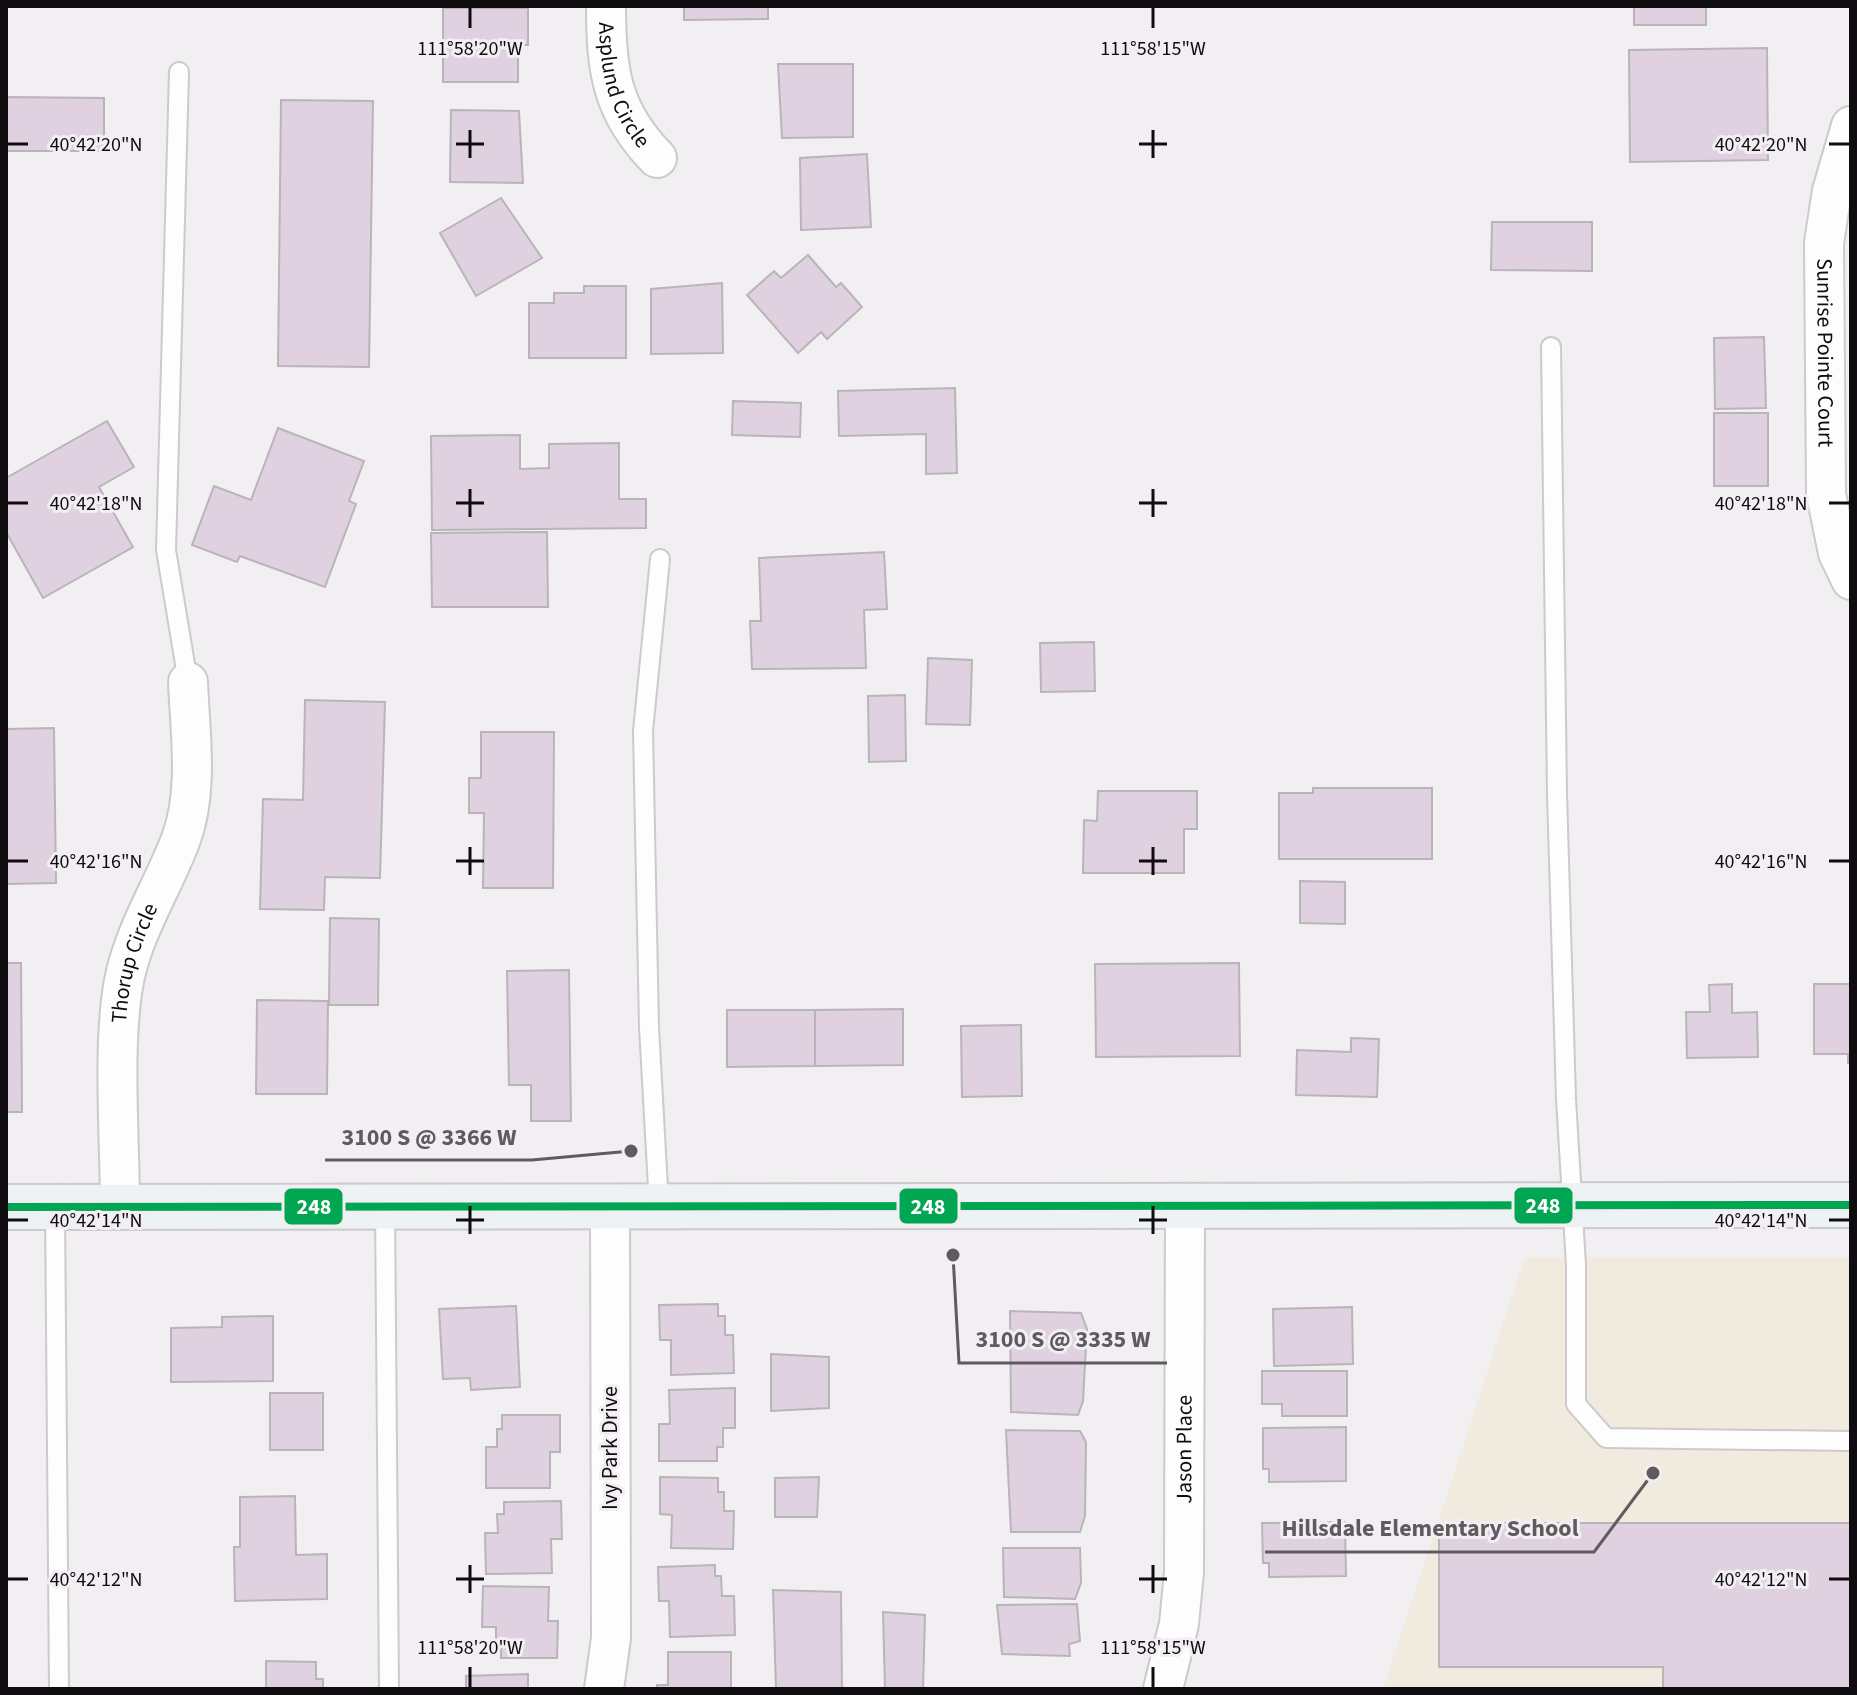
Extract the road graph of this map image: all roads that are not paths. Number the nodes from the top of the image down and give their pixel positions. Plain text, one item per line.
1 (606, 6) edge
2 (179, 72) dead end
3 (1851, 126) edge
4 (657, 158) dead end
5 (1551, 347) dead end
6 (660, 559) dead end
7 (1851, 580) edge
8 (188, 682) joint
9 (1185, 1205) junction
10 (1574, 1205) junction
11 (1851, 1205) edge
12 (385, 1206) junction
13 (610, 1206) junction
14 (659, 1206) junction
15 (6, 1207) edge
16 (55, 1207) junction
17 (120, 1207) junction
18 (1851, 1441) edge
19 (59, 1689) edge
20 (389, 1689) edge
21 (604, 1689) edge
22 (1163, 1689) edge

1 - 4 street, Asplund Circle
2 - 8 lane
3 - 7 street, Sunrise Pointe Court
5 - 10 lane
6 - 14 lane
8 - 17 street, Thorup Circle
9 - 10 main road
9 - 14 main road
9 - 22 street, Jason Place
10 - 11 main road
10 - 18 lane
12 - 13 main road
12 - 17 main road
12 - 20 lane
13 - 14 main road
13 - 21 street, Ivy Park Drive
15 - 16 main road
16 - 17 main road
16 - 19 lane

